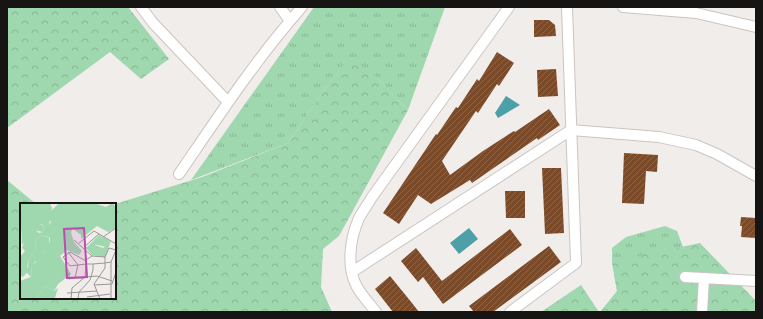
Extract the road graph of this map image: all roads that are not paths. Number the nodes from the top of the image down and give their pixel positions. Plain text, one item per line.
1 (141, 7) edge
2 (280, 7) edge
3 (302, 7) edge
4 (509, 7) edge
5 (567, 7) edge
6 (623, 7) edge
7 (290, 20) junction
8 (756, 27) edge
9 (228, 102) junction
10 (571, 130) junction
11 (179, 174) dead end
12 (756, 176) edge
13 (352, 272) junction
14 (685, 277) dead end
15 (704, 278) junction
16 (756, 281) edge
17 (376, 312) edge
18 (510, 312) edge
19 (702, 312) edge

1 - 9 street
2 - 7 street
3 - 7 street
4 - 13 street
5 - 10 street
6 - 8 street
7 - 9 street
9 - 11 street
10 - 12 street
10 - 13 street
10 - 18 street
13 - 17 street
14 - 15 street
15 - 16 street
15 - 19 street

